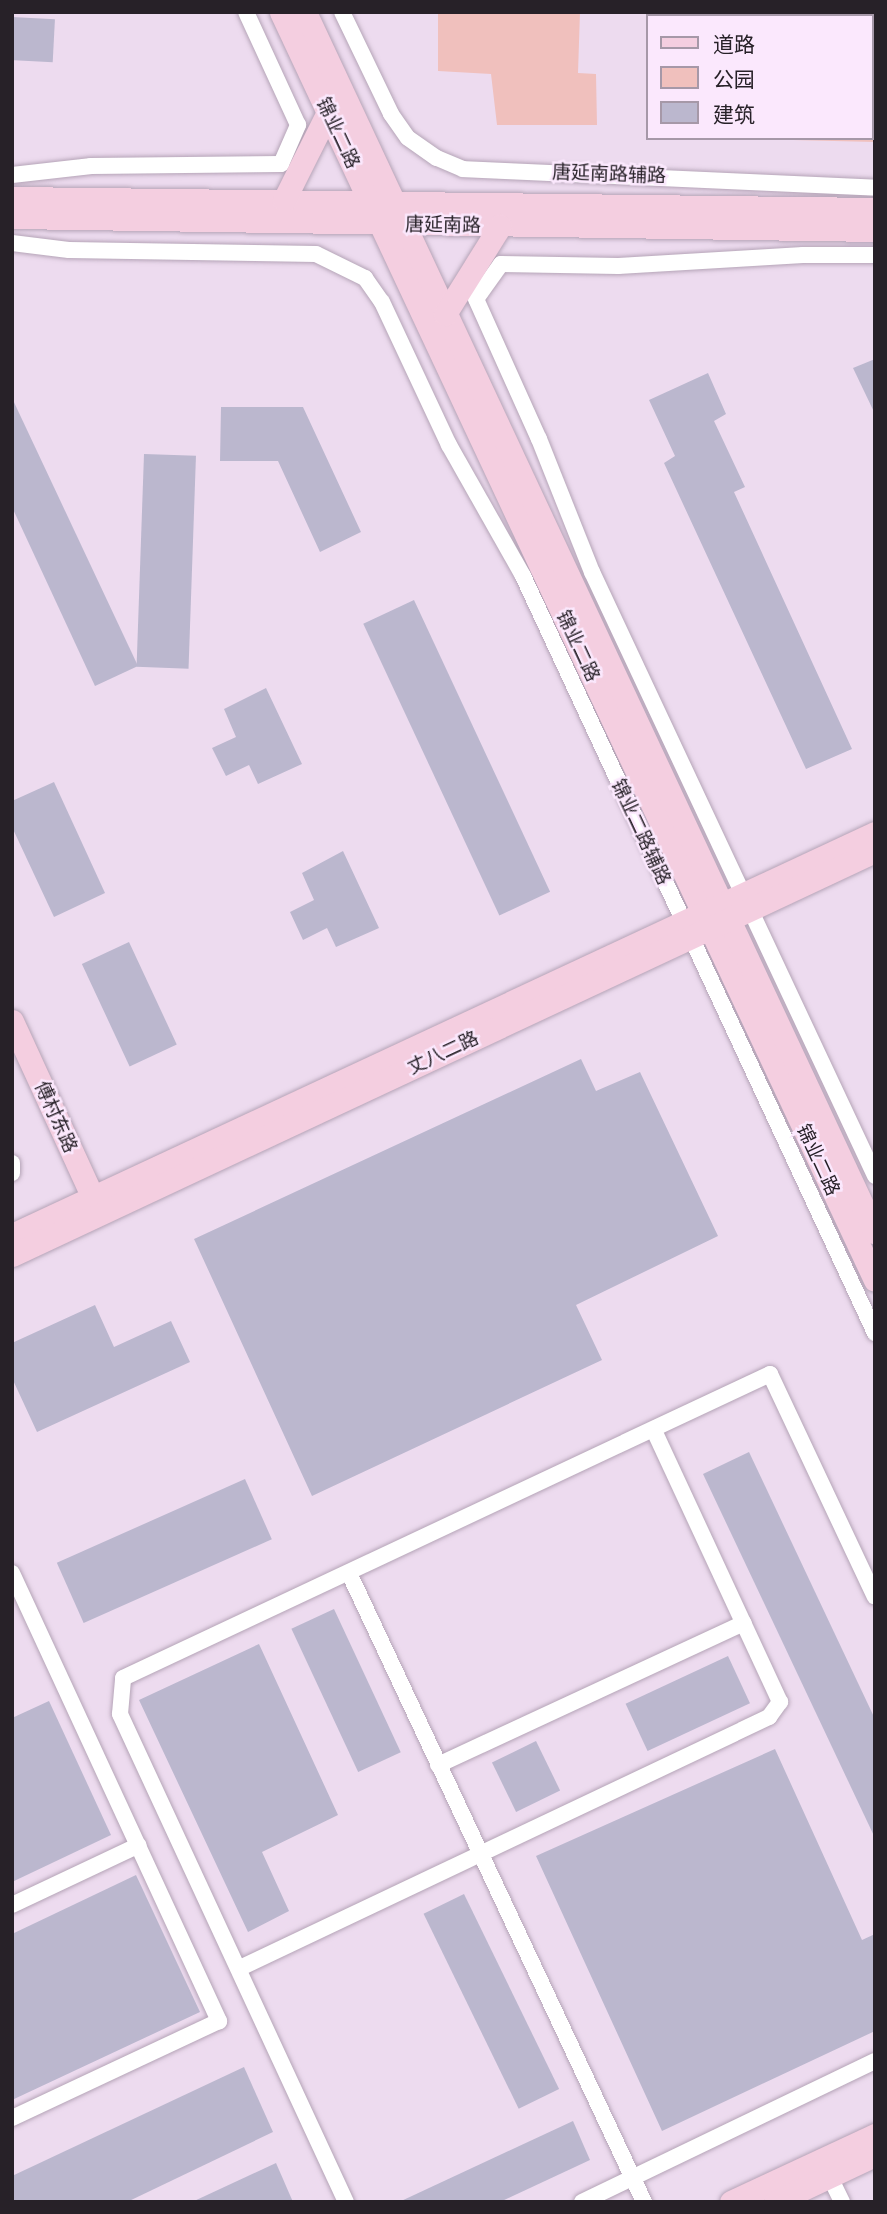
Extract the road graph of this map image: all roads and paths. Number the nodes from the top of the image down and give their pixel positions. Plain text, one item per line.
1 (246, 12) edge
2 (281, 12) edge
3 (305, 12) edge
4 (342, 12) edge
5 (328, 112) junction
6 (12, 176) edge
7 (875, 188) edge
8 (12, 198) edge
9 (285, 200) junction
10 (381, 201) junction
11 (875, 209) edge
12 (12, 218) edge
13 (392, 224) junction
14 (500, 226) junction
15 (875, 230) edge
16 (12, 243) edge
17 (875, 255) edge
18 (445, 314) junction
19 (875, 833) edge
20 (875, 852) edge
21 (746, 902) junction
22 (706, 921) junction
23 (12, 1021) edge
24 (12, 1163) edge
25 (12, 1173) edge
26 (875, 1176) edge
27 (96, 1206) junction
28 (875, 1232) edge
29 (12, 1235) edge
30 (12, 1255) edge
31 (875, 1280) edge
32 (875, 1333) edge
33 (654, 1430) junction
34 (12, 1573) edge
35 (349, 1573) junction
36 (875, 1597) edge
37 (744, 1623) junction
38 (438, 1765) junction
39 (139, 1845) junction
40 (480, 1854) junction
41 (12, 1905) edge
42 (240, 1968) junction
43 (875, 2062) edge
44 (12, 2118) edge
45 (875, 2135) edge
46 (875, 2155) edge
47 (826, 2168) junction
48 (632, 2178) junction
49 (346, 2202) edge
50 (582, 2202) edge
51 (644, 2202) edge
52 (731, 2202) edge
53 (775, 2202) edge
54 (842, 2202) edge

1 - 6 street
2 - 5 main road, 锦业二路
3 - 10 main road, 锦业二路
4 - 7 street, 唐延南路辅路
5 - 9 main road
5 - 10 main road, 锦业二路
8 - 9 main road, 唐延南路
9 - 10 main road, 唐延南路
10 - 11 main road, 唐延南路
10 - 13 main road, 锦业二路
12 - 13 main road, 唐延南路
13 - 14 main road, 唐延南路
13 - 18 main road, 锦业二路
13 - 22 main road, 锦业二路
14 - 15 main road, 唐延南路
14 - 18 main road
16 - 22 street, 锦业二路辅路
17 - 21 street
18 - 22 main road, 锦业二路
19 - 21 main road, 丈八二路
20 - 21 main road, 丈八二路
21 - 22 main road, 丈八二路
21 - 26 street
22 - 27 main road, 丈八二路
22 - 28 main road, 锦业二路
22 - 31 main road, 锦业二路
22 - 32 street, 锦业二路辅路
23 - 27 main road, 傅村东路
24 - 25 street
27 - 29 main road, 丈八二路
27 - 30 main road, 丈八二路
33 - 35 street
33 - 36 street
33 - 37 street
34 - 39 street
35 - 38 street
35 - 42 street
37 - 38 street
37 - 40 street
38 - 40 street
39 - 41 street
39 - 44 street
40 - 42 street
40 - 48 street
42 - 49 street
43 - 48 street
45 - 47 main road
46 - 47 main road
47 - 52 main road
47 - 53 main road
47 - 54 street
48 - 50 street
48 - 51 street

